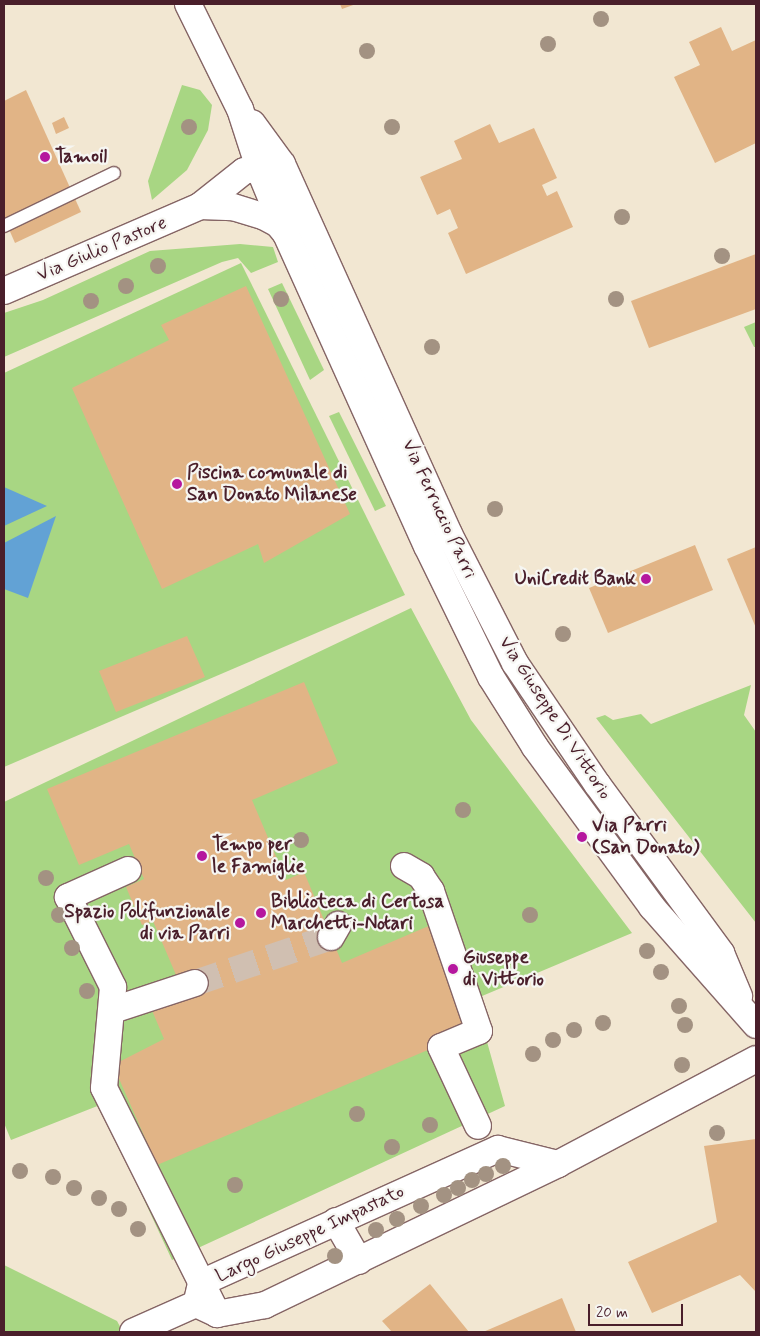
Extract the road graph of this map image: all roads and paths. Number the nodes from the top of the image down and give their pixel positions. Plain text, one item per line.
1 (188, 4) edge
2 (114, 173) dead end
3 (271, 176) junction
4 (200, 206) junction
5 (233, 207) junction
6 (4, 226) edge
7 (286, 234) junction
8 (4, 291) edge
9 (365, 410) junction
10 (475, 586) junction
11 (458, 611) junction
12 (404, 866) dead end
13 (128, 870) dead end
14 (195, 983) tunnel mouth
15 (113, 1010) junction
16 (750, 1016) edge
17 (756, 1059) edge
18 (478, 1126) dead end
19 (558, 1164) junction
20 (336, 1221) junction
21 (359, 1261) junction
22 (205, 1300) junction
23 (133, 1332) edge

1 - 3 street, Via Ferruccio Parri
2 - 6 lane
3 - 4 street, Via Giulio Pastore
3 - 5 street, Via Giulio Pastore
3 - 7 street, Via Ferruccio Parri
3 - 10 street, Via Ferruccio Parri
4 - 5 street, Via Giulio Pastore
4 - 8 street, Via Giulio Pastore
5 - 7 street, Via Giulio Pastore
7 - 9 street, Via Ferruccio Parri
9 - 10 street, Via Ferruccio Parri
9 - 11 street, Via Ferruccio Parri
10 - 11 street
10 - 16 street, Via Giuseppe Di Vittorio
11 - 16 street, Via Giuseppe Di Vittorio
12 - 18 street
13 - 15 street
14 - 15 street
15 - 22 street
17 - 19 street, Largo Giuseppe Impastato
19 - 20 street, Largo Giuseppe Impastato
19 - 21 street, Largo Giuseppe Impastato
20 - 21 street
20 - 22 street, Largo Giuseppe Impastato
21 - 22 street, Largo Giuseppe Impastato
22 - 23 street

